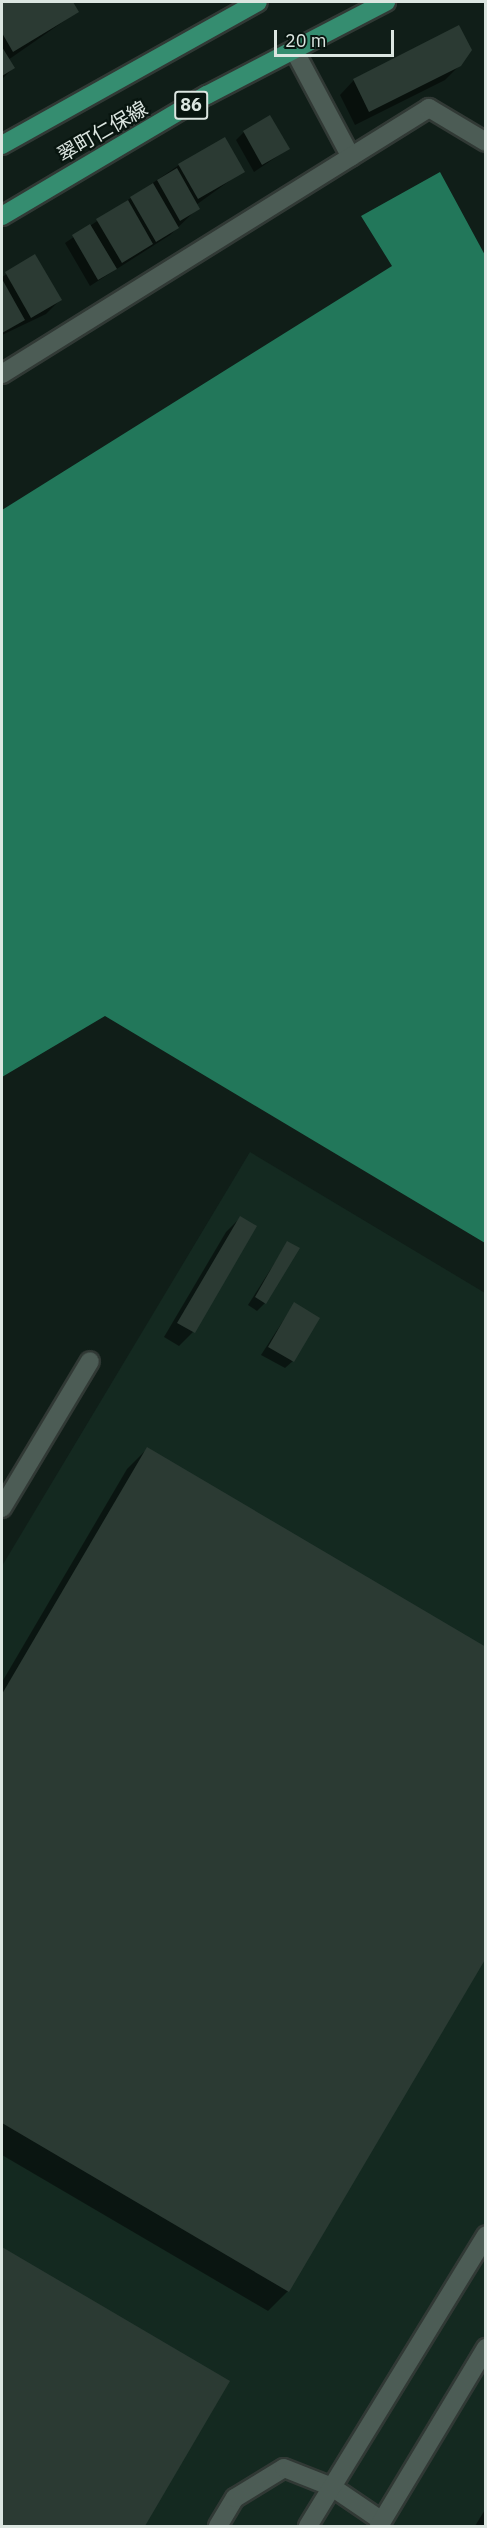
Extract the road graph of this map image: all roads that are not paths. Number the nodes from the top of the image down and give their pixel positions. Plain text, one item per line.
1 (258, 2) edge
2 (386, 2) edge
3 (294, 50) junction
4 (486, 142) edge
5 (2, 145) edge
6 (351, 157) junction
7 (2, 216) edge
8 (2, 374) edge
9 (90, 1361) dead end
10 (2, 1508) edge
11 (486, 2235) edge
12 (486, 2349) edge
13 (332, 2487) junction
14 (380, 2524) edge
15 (218, 2526) edge
16 (308, 2526) edge

1 - 5 main road, 翠町仁保線
2 - 3 main road, 翠町仁保線 / 86
3 - 6 street
3 - 7 main road, 翠町仁保線 / 86
4 - 6 street
6 - 8 street
9 - 10 street
11 - 13 street
12 - 14 street
13 - 14 street
13 - 15 street
13 - 16 street

